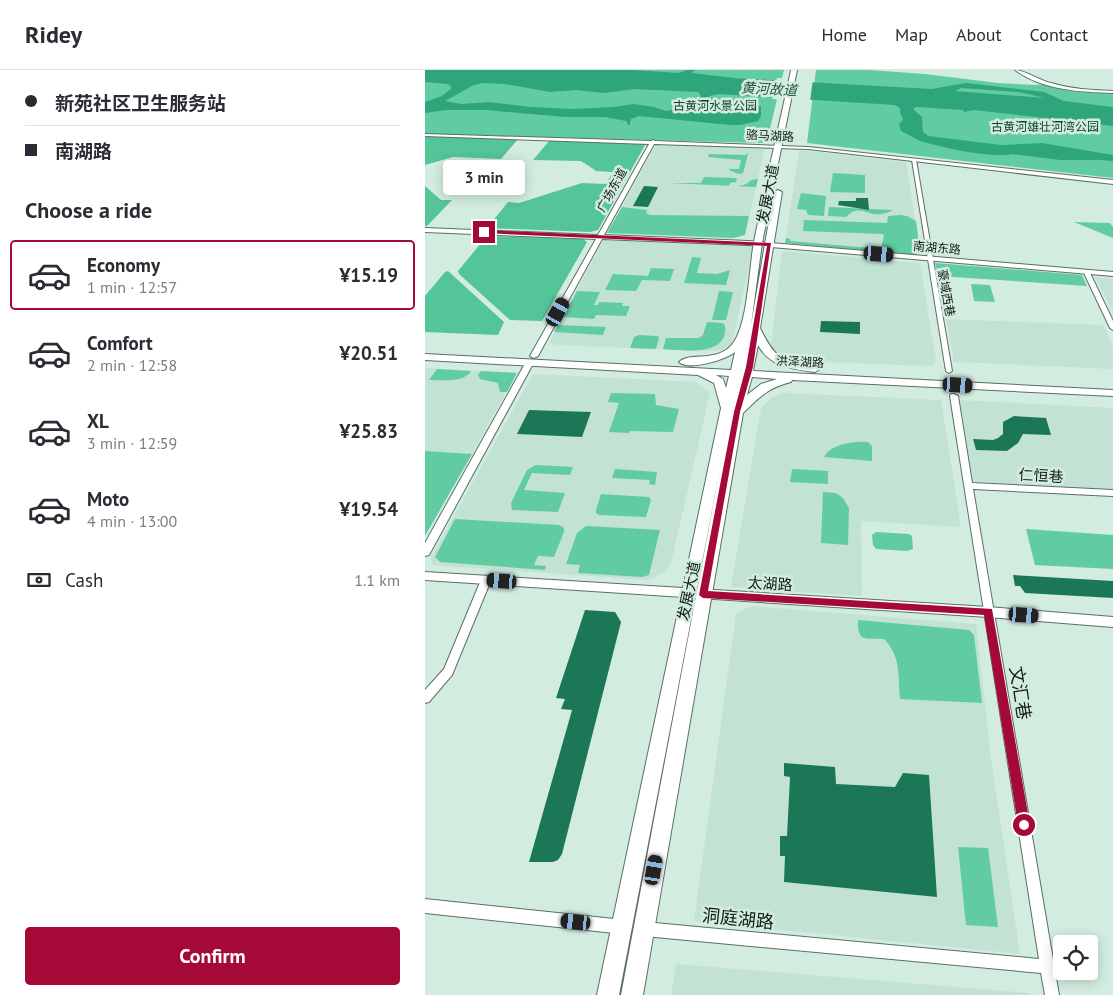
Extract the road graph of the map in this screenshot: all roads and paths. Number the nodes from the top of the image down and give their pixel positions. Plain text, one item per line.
1 (1017, 70) edge
2 (1021, 70) edge
3 (796, 73) edge
4 (1113, 92) edge
5 (791, 101) joint
6 (425, 134) edge
7 (653, 141) junction
8 (781, 146) junction
9 (913, 160) junction
10 (1113, 182) edge
11 (425, 230) edge
12 (601, 236) junction
13 (758, 243) junction
14 (769, 244) junction
15 (929, 258) junction
16 (1086, 272) junction
17 (1113, 274) edge
18 (751, 326) junction
19 (1113, 328) edge
20 (425, 350) edge
21 (425, 357) edge
22 (532, 359) junction
23 (674, 366) junction
24 (743, 370) junction
25 (949, 370) dead end
26 (834, 374) junction
27 (1113, 385) edge
28 (1113, 393) edge
29 (954, 396) dead end
30 (731, 412) junction
31 (968, 486) junction
32 (1113, 493) edge
33 (425, 552) edge
34 (425, 576) edge
35 (486, 580) junction
36 (696, 594) junction
37 (988, 612) junction
38 (1113, 622) edge
39 (425, 698) edge
40 (425, 906) edge
41 (621, 927) junction
42 (643, 929) junction
43 (1048, 967) junction
44 (608, 995) edge
45 (632, 995) edge
46 (1052, 995) edge

1 - 4 street
2 - 4 street
3 - 5 main road, 发展大道
5 - 8 main road, 发展大道
6 - 7 street, 骆马湖路
7 - 8 street, 骆马湖路
7 - 12 street, 广场东道
8 - 9 street, 骆马湖路
8 - 13 main road, 发展大道
8 - 14 main road, 发展大道
9 - 10 street, 骆马湖路
9 - 15 street, 豪域西巷
11 - 12 street, 南湖东路
12 - 13 street, 南湖东路
12 - 22 street, 广场东道
13 - 14 street, 南湖东路
13 - 18 main road, 发展大道
14 - 15 street, 南湖东路
14 - 18 main road, 发展大道
15 - 16 street, 南湖东路
15 - 25 street, 豪域西巷
16 - 17 street, 南湖东路
16 - 19 street
18 - 23 main road
18 - 24 main road, 发展大道
18 - 26 main road
20 - 22 main road, 洪泽湖路
21 - 22 main road, 洪泽湖路
22 - 23 main road, 洪泽湖路
22 - 33 street, 广场东道
23 - 24 main road, 洪泽湖路
23 - 30 main road
24 - 26 main road, 洪泽湖路
24 - 30 main road, 发展大道
26 - 27 main road, 洪泽湖路
26 - 28 main road, 洪泽湖路
26 - 30 main road
29 - 31 street, 文汇巷
30 - 36 main road, 发展大道
31 - 32 street, 仁恒巷
31 - 37 street, 文汇巷
34 - 35 street, 太湖路
35 - 36 street, 太湖路
35 - 39 street
36 - 37 street, 太湖路
36 - 41 main road, 发展大道
36 - 42 main road, 发展大道
37 - 38 street, 太湖路
37 - 43 street, 文汇巷
40 - 41 street, 洞庭湖路
41 - 42 street, 洞庭湖路
41 - 44 main road, 发展大道
42 - 43 street, 洞庭湖路
42 - 45 main road, 发展大道
43 - 46 street, 文汇巷

